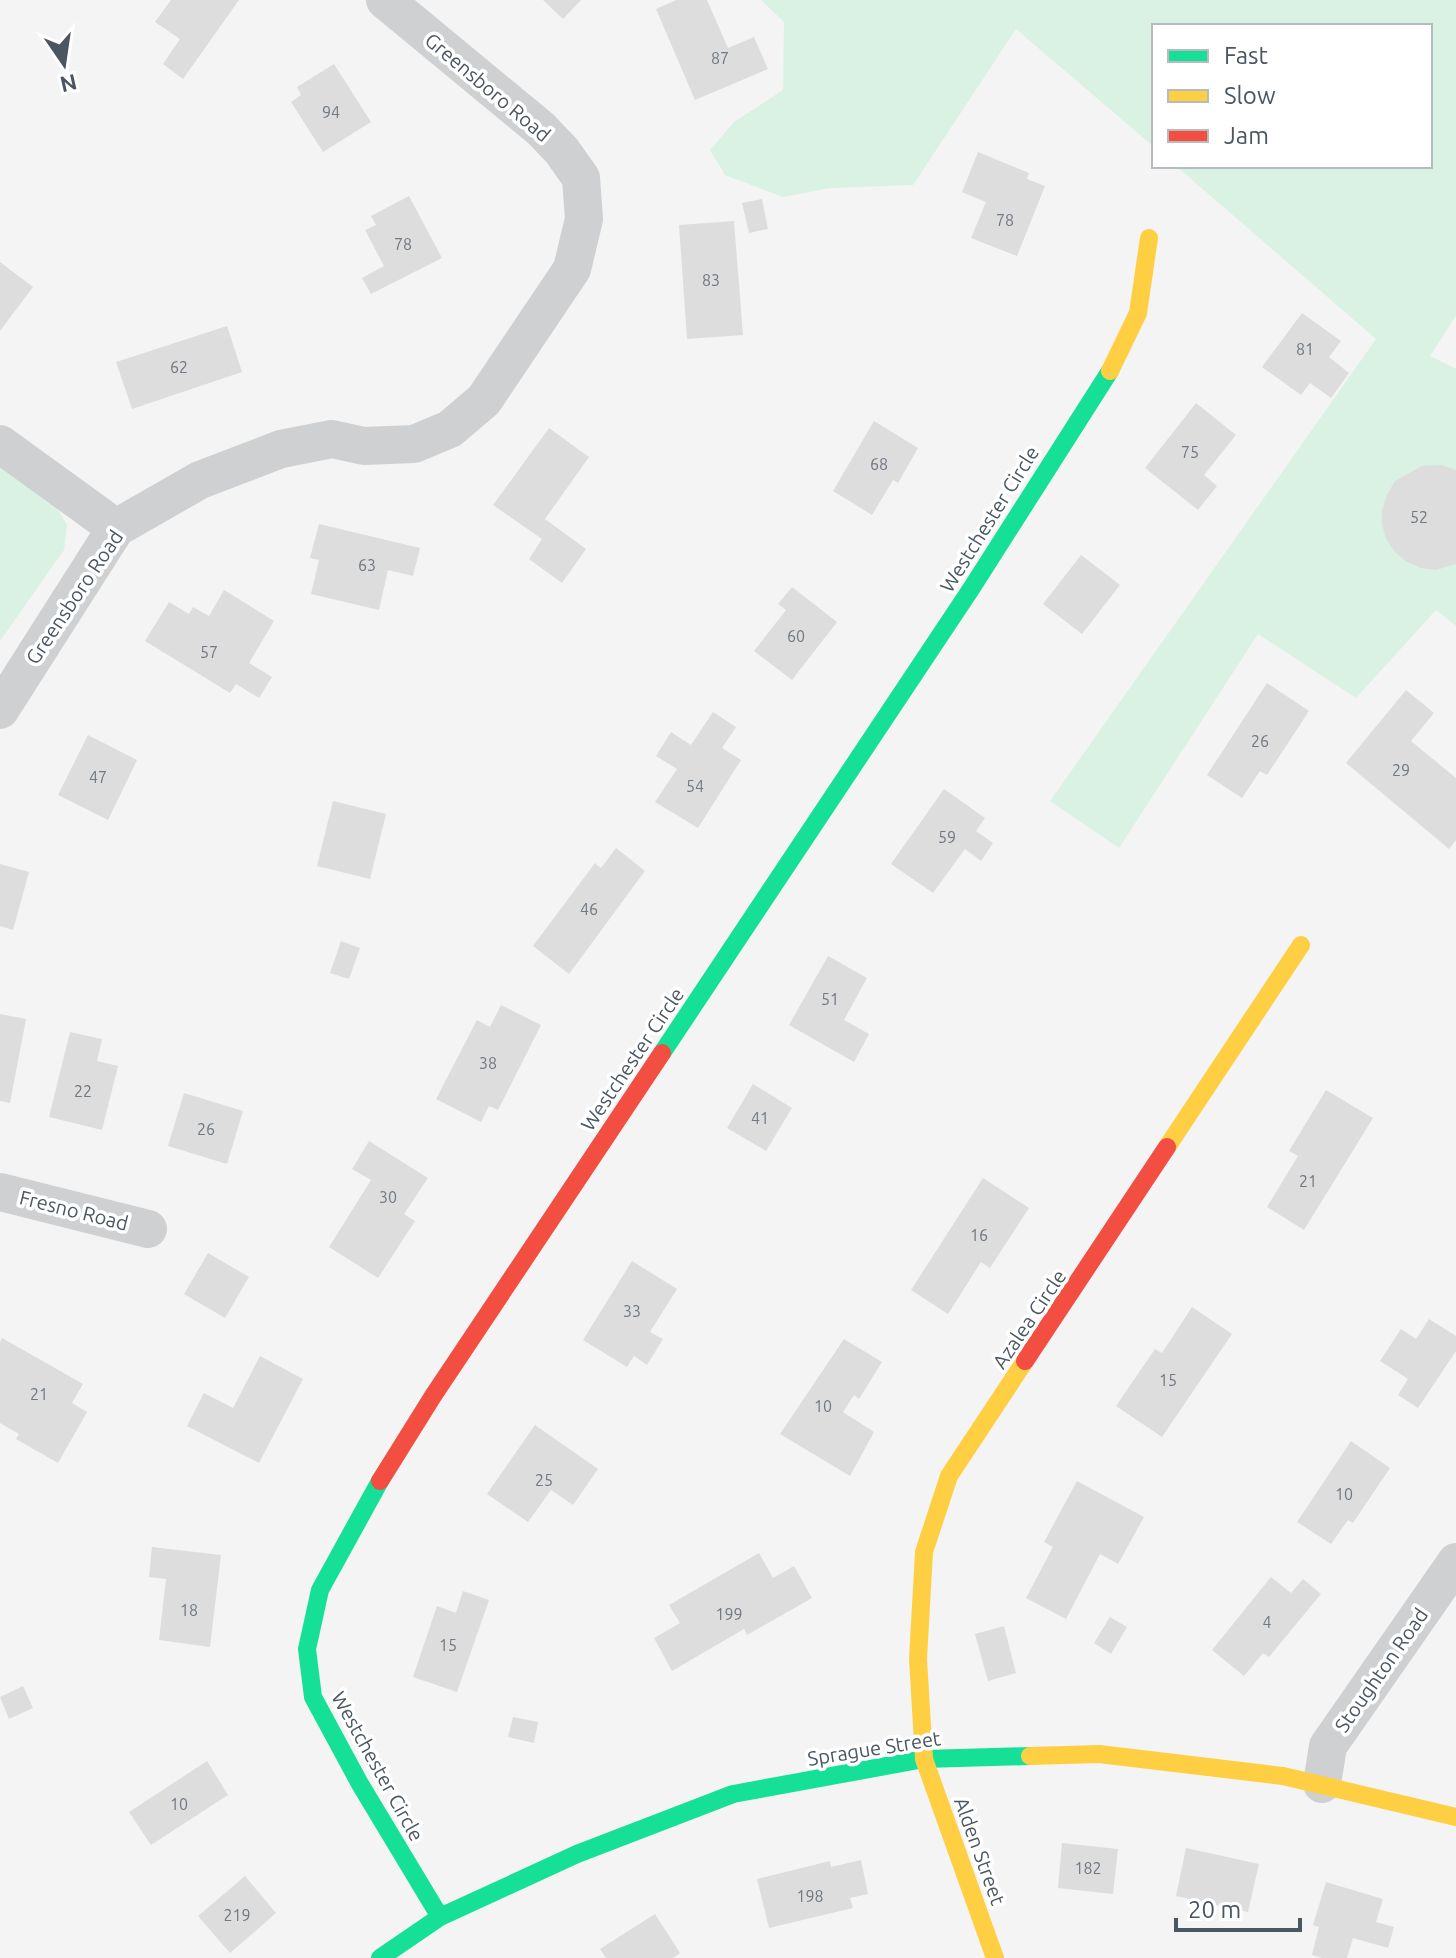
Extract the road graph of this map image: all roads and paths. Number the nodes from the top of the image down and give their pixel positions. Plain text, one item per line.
1 (385, 0) edge
2 (1149, 238) dead end
3 (0, 444) edge
4 (116, 528) junction
5 (0, 710) edge
6 (1301, 945) dead end
7 (0, 1192) edge
8 (148, 1229) dead end
9 (1456, 1562) edge
10 (924, 1759) junction
11 (1322, 1784) junction
12 (1456, 1817) edge
13 (440, 1917) junction
14 (380, 1958) edge
15 (995, 1958) edge

1 - 4 street, Greensboro Road
2 - 13 street, Westchester Circle
3 - 4 street
4 - 5 street, Greensboro Road
6 - 10 street, Azalea Circle
7 - 8 street, Fresno Road
9 - 11 street, Stoughton Road
10 - 11 street, Sprague Street
10 - 13 street, Sprague Street
10 - 15 street, Alden Street
11 - 12 street, Sprague Street
13 - 14 street, Sprague Street

